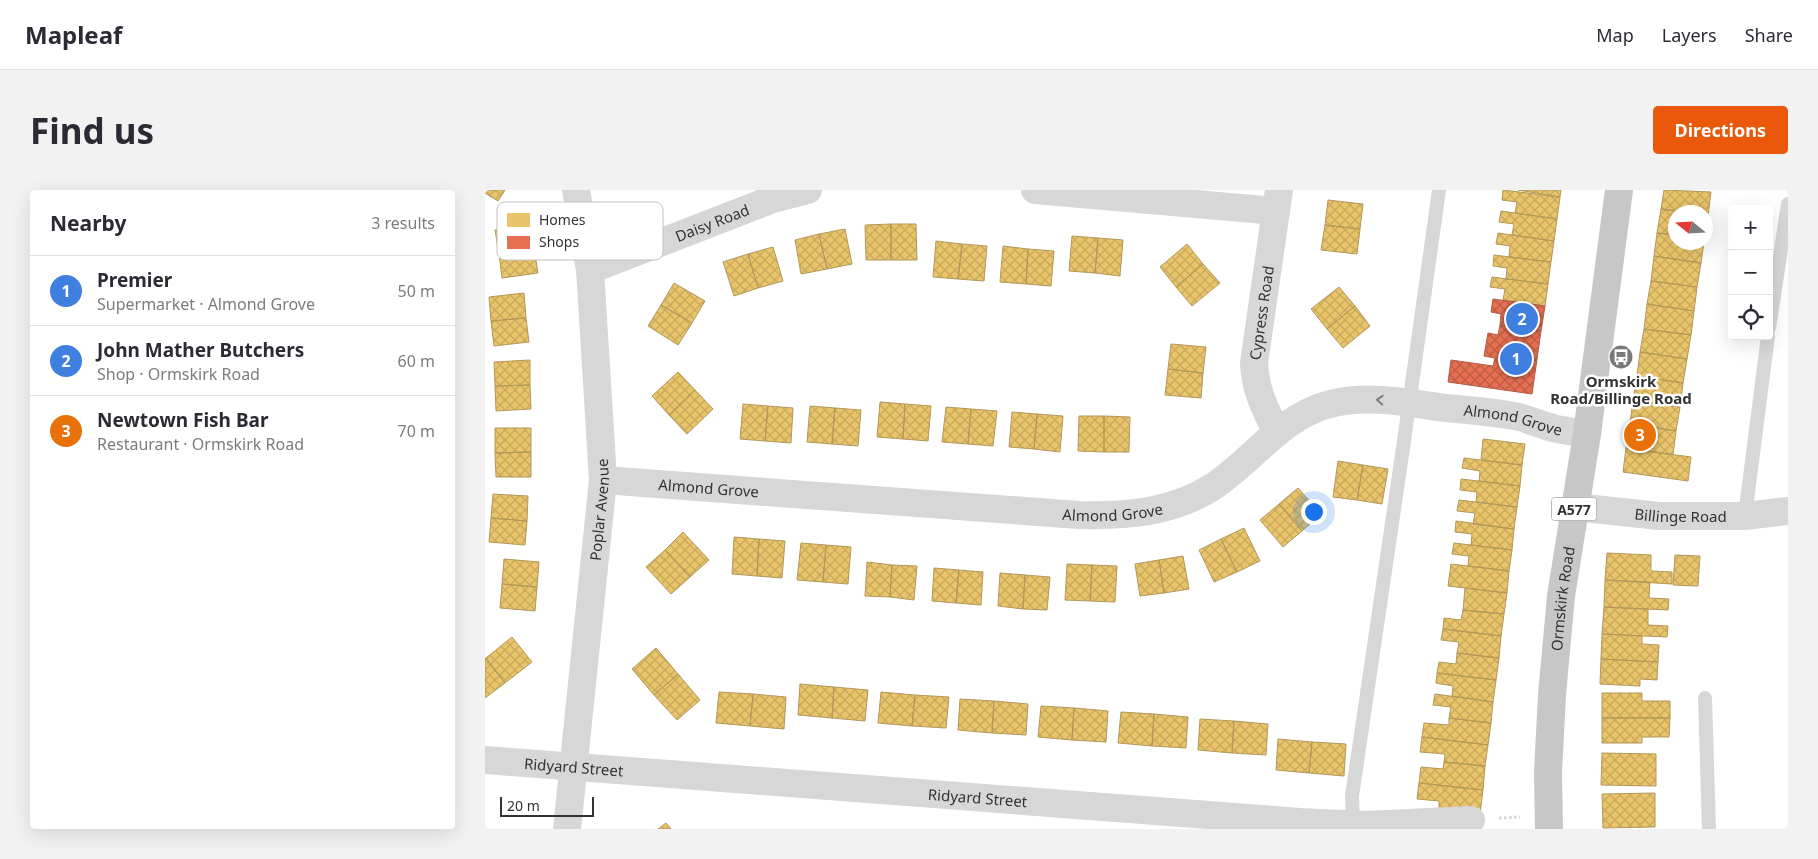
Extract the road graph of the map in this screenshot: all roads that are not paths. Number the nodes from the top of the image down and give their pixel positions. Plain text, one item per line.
1 (808, 190) edge
2 (1035, 190) edge
3 (1439, 190) edge
4 (1619, 190) edge
5 (1278, 201) edge
6 (1788, 204) edge
7 (663, 242) edge
8 (588, 260) edge
9 (616, 260) edge
10 (590, 270) junction
11 (1773, 302) edge
12 (1767, 340) edge
13 (1410, 403) junction
14 (1277, 432) junction
15 (1587, 434) junction
16 (603, 480) junction
17 (1575, 507) junction
18 (1788, 511) edge
19 (1745, 516) junction
20 (1705, 698) dead end
21 (485, 760) edge
22 (575, 766) junction
23 (1471, 820) dead end
24 (1229, 823) edge
25 (1362, 826) edge
26 (567, 829) edge
27 (1549, 829) edge
28 (1709, 829) edge

1 - 7 street, Daisy Road
2 - 5 street
3 - 13 lane
4 - 15 highway, Ormskirk Road / A577
5 - 14 street, Cypress Road
6 - 11 lane
8 - 10 street, Poplar Avenue
9 - 10 street, Daisy Road
10 - 16 street, Poplar Avenue
12 - 19 lane
13 -> 14 street, Almond Grove
13 - 15 street, Almond Grove
13 - 25 lane
14 - 16 street, Almond Grove
15 - 17 highway, Ormskirk Road / A577
16 - 22 street, Poplar Avenue
17 - 19 street, Billinge Road
17 - 27 highway, Ormskirk Road / A577
18 - 19 street, Billinge Road
20 - 28 lane
21 - 22 street, Ridyard Street
22 - 24 street, Ridyard Street
22 - 26 street, Poplar Avenue
23 - 25 street, Ridyard Street
24 - 25 street, Ridyard Street

